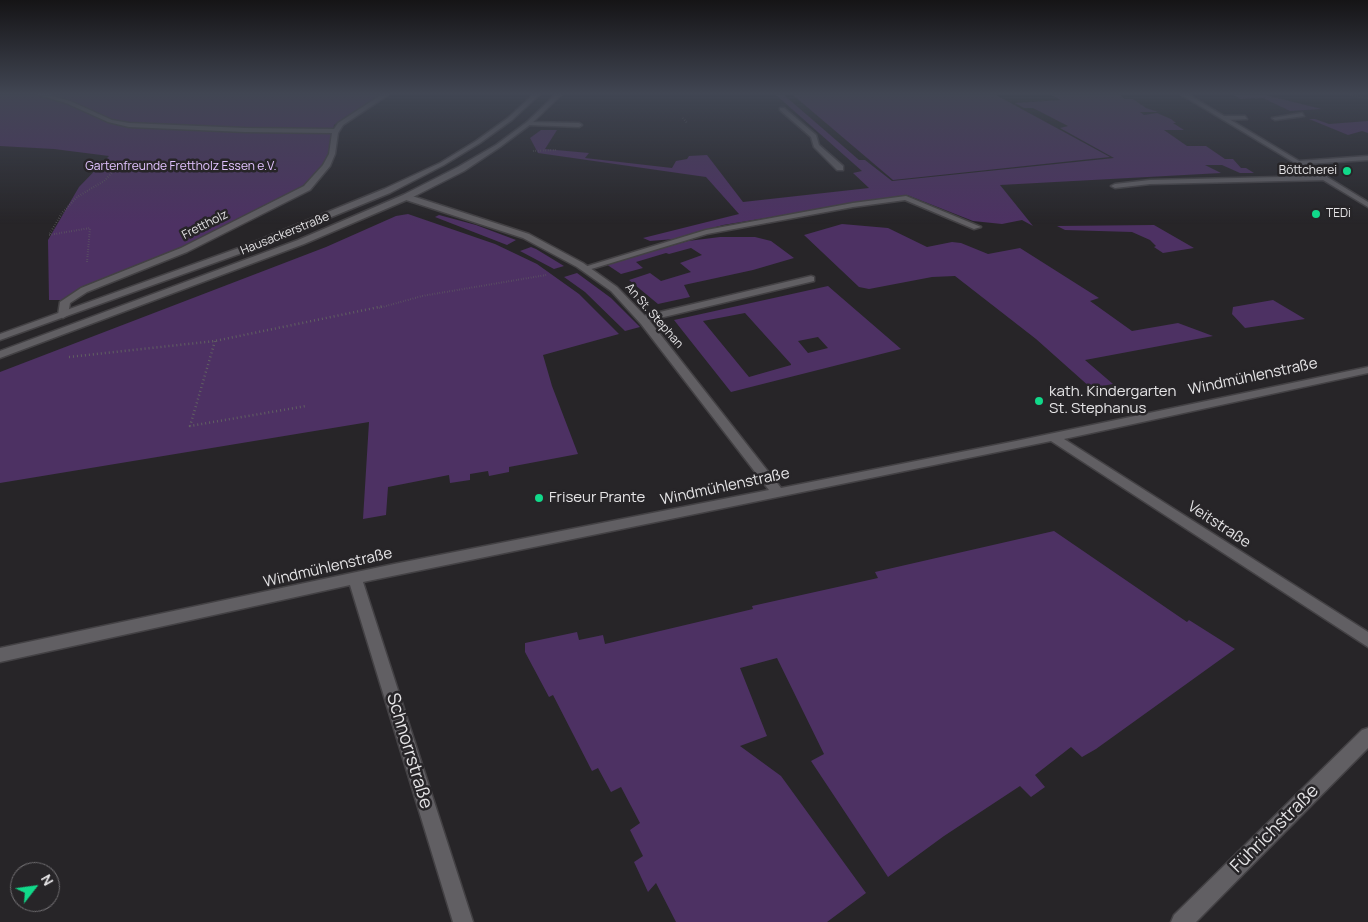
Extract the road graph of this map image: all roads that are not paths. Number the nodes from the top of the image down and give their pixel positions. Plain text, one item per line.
1 (335, 138) edge
2 (484, 138) edge
3 (507, 138) edge
4 (814, 138) edge
5 (1257, 138) edge
6 (1368, 158) edge
7 (1298, 163) junction
8 (840, 168) dead end
9 (1324, 178) junction
10 (1115, 186) dead end
11 (406, 197) junction
12 (1368, 205) edge
13 (977, 227) dead end
14 (583, 267) junction
15 (810, 279) dead end
16 (63, 315) junction
17 (643, 319) junction
18 (0, 337) edge
19 (0, 355) edge
20 (1368, 370) edge
21 (1053, 437) junction
22 (778, 493) junction
23 (356, 579) junction
24 (1368, 640) edge
25 (0, 656) edge
26 (1368, 736) edge
27 (463, 922) edge
28 (1182, 922) edge

1 - 16 street, Frettholz
2 - 16 street, Hausackerstraße
3 - 11 street, Hausackerstraße
4 - 8 street
5 - 7 street
6 - 7 street
7 - 9 street
9 - 10 street
9 - 12 street
11 - 14 street, An St. Stephan
11 - 19 street, Hausackerstraße
13 - 14 street
14 - 17 street, An St. Stephan
15 - 17 street
16 - 18 street, Hausackerstraße
17 - 22 street, An St. Stephan
20 - 21 street, Windmühlenstraße
21 - 22 street, Windmühlenstraße
21 - 24 street, Veitstraße
22 - 23 street, Windmühlenstraße
23 - 25 street, Windmühlenstraße
23 - 27 street, Schnorrstraße
26 - 28 street, Führichstraße

